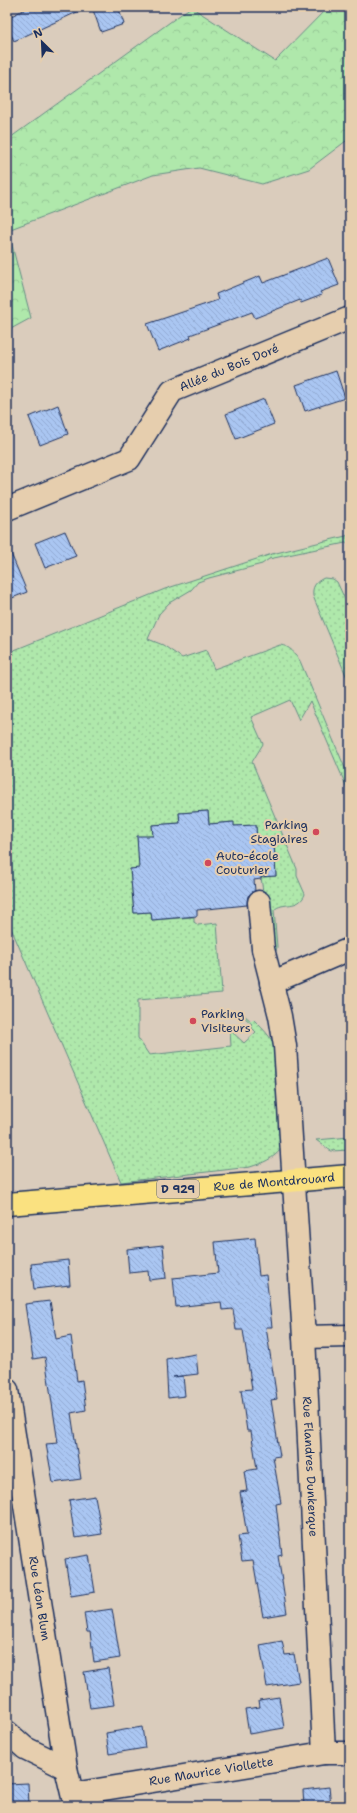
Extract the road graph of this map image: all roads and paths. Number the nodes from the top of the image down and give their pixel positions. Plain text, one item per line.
1 (350, 318) edge
2 (7, 509) edge
3 (259, 902) dead end
4 (350, 949) edge
5 (271, 983) junction
6 (350, 1176) edge
7 (294, 1179) junction
8 (7, 1204) edge
9 (350, 1336) edge
10 (304, 1337) junction
11 (7, 1390) edge
12 (7, 1732) edge
13 (324, 1753) junction
14 (350, 1753) edge
15 (66, 1768) junction
16 (74, 1800) edge

1 - 2 street, Allée du Bois Doré
3 - 5 street, Rue Flandres Dunkerque
4 - 5 street
5 - 7 street, Rue Flandres Dunkerque
6 - 7 main road, Rue de Montdrouard / D 929
7 - 8 main road, Rue de Montdrouard / D 929
7 - 10 street, Rue Flandres Dunkerque
9 - 10 street
10 - 13 street, Rue Flandres Dunkerque
11 - 15 street, Rue Léon Blum
12 - 15 street
13 - 14 street, Rue Maurice Viollette
13 - 16 street, Rue Maurice Viollette
15 - 16 street, Rue Léon Blum

